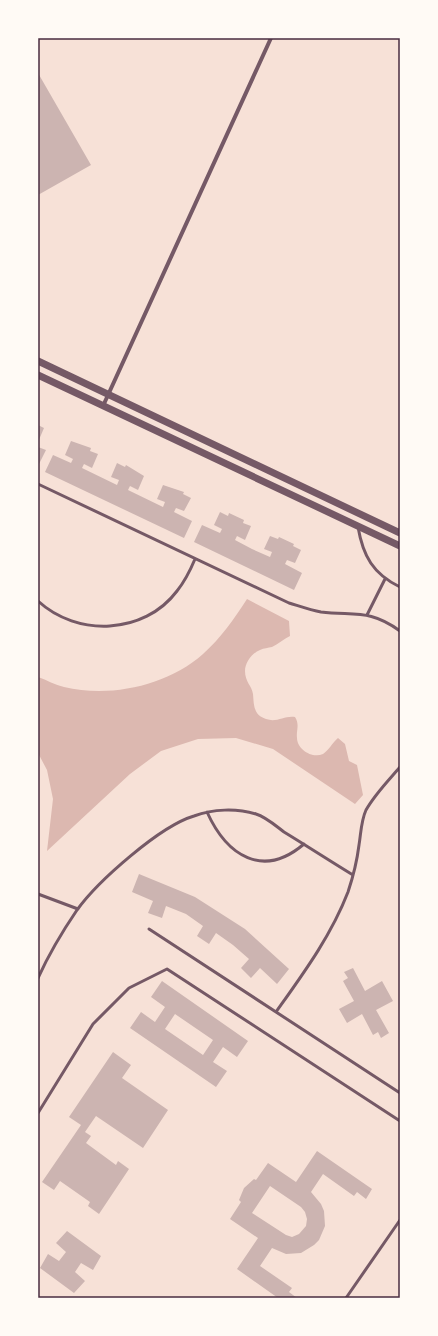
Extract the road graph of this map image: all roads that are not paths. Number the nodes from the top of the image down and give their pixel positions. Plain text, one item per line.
1 (271, 38) edge
2 (38, 361) edge
3 (38, 375) edge
4 (108, 395) junction
5 (103, 406) junction
6 (38, 484) edge
7 (358, 527) junction
8 (400, 533) edge
9 (400, 546) edge
10 (195, 559) junction
11 (385, 580) junction
12 (400, 587) edge
13 (38, 601) edge
14 (367, 615) junction
15 (400, 632) edge
16 (400, 767) edge
17 (207, 812) junction
18 (304, 844) junction
19 (353, 876) junction
20 (38, 894) edge
21 (78, 909) junction
22 (149, 929) dead end
23 (38, 978) edge
24 (276, 1012) junction
25 (400, 1093) edge
26 (38, 1113) edge
27 (400, 1121) edge
28 (400, 1220) edge
29 (346, 1298) edge

1 - 4 street
2 - 4 street
3 - 5 street
4 - 5 street
4 - 8 street
5 - 7 street
6 - 10 lane
7 - 9 street
7 - 11 lane
10 - 13 lane
10 - 14 lane
11 - 12 lane
11 - 14 lane
14 - 15 lane
16 - 19 lane
17 - 18 lane
17 - 18 lane
17 - 21 lane
18 - 19 lane
19 - 24 lane
20 - 21 lane
21 - 23 lane
22 - 24 lane
24 - 25 lane
26 - 27 lane
28 - 29 lane

